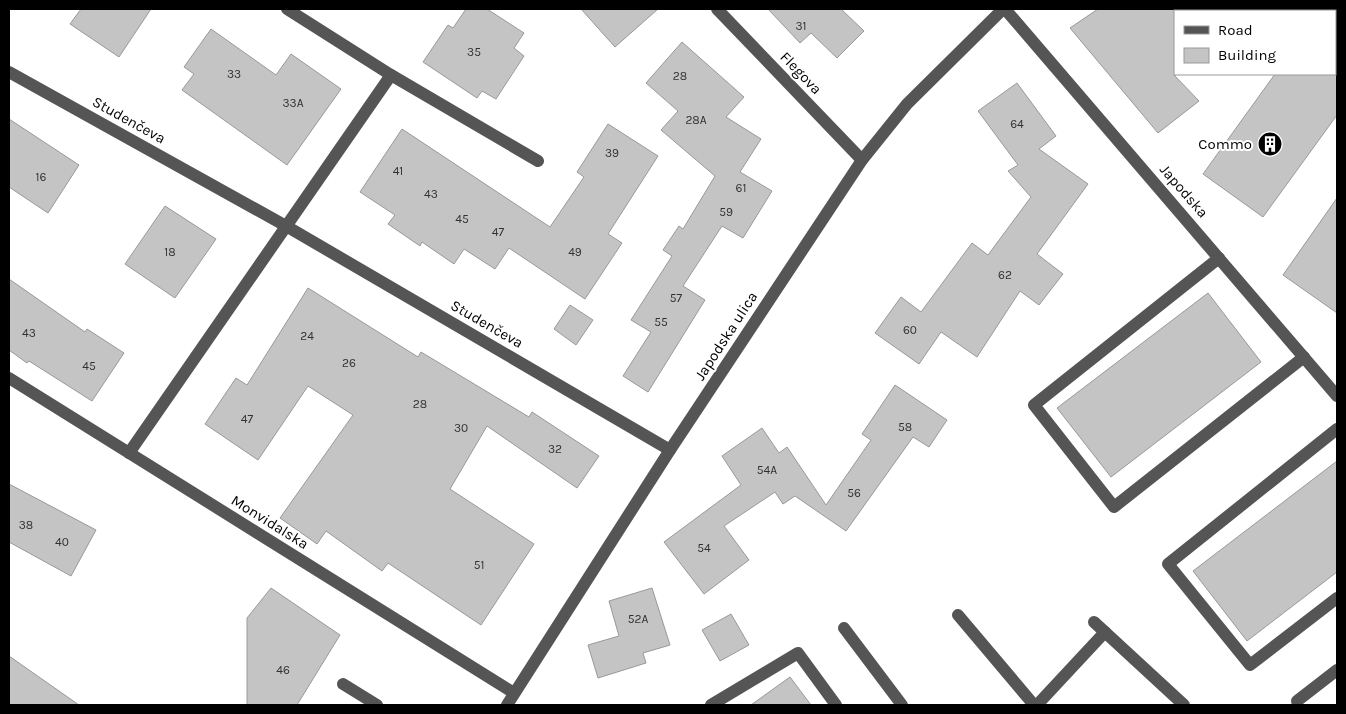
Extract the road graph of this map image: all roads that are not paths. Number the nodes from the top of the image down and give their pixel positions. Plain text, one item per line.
1 (286, 9) edge
2 (717, 9) edge
3 (1004, 9) edge
4 (9, 72) edge
5 (391, 76) junction
6 (862, 160) junction
7 (538, 161) dead end
8 (286, 226) junction
9 (1219, 258) junction
10 (1304, 357) junction
11 (9, 378) edge
12 (1337, 396) edge
13 (1337, 429) edge
14 (670, 450) junction
15 (129, 453) junction
16 (1337, 598) edge
17 (958, 615) dead end
18 (1094, 622) dead end
19 (844, 628) dead end
20 (1105, 632) junction
21 (1337, 670) edge
22 (343, 684) dead end
23 (514, 694) junction
24 (1297, 701) dead end
25 (377, 705) edge
26 (506, 705) edge
27 (711, 705) edge
28 (836, 705) edge
29 (902, 705) edge
30 (1035, 705) edge
31 (1184, 705) edge

1 - 5 street
2 - 6 street, Flegova
3 - 6 street, Japodska ulica
3 - 9 street, Japodska
4 - 8 street, Studenčeva
5 - 7 street
5 - 8 street
6 - 14 street, Japodska ulica
8 - 14 street, Studenčeva
8 - 15 street
9 - 10 street, Japodska
9 - 10 street
10 - 12 street, Japodska
11 - 15 street, Monvidalska
13 - 16 street
14 - 23 street, Japodska ulica
15 - 23 street, Monvidalska
17 - 30 street
18 - 20 street
19 - 29 street
20 - 30 street
20 - 31 street
21 - 24 street
22 - 25 street
23 - 26 street, Japodska ulica
27 - 28 street

